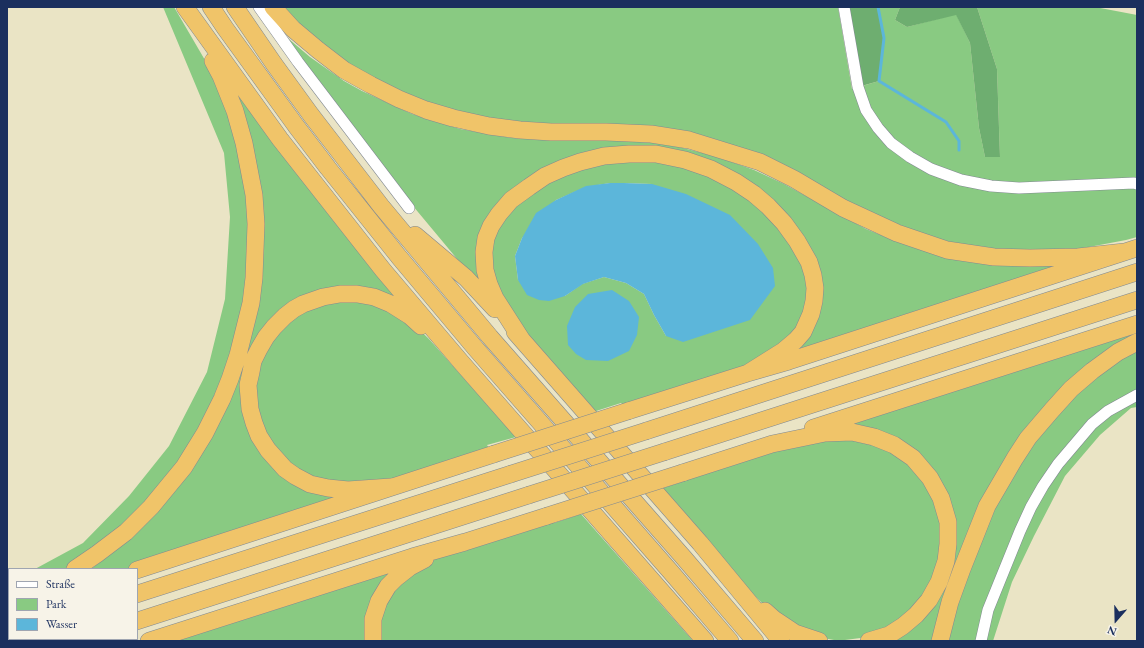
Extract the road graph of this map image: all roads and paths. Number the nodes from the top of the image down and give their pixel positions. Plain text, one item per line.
1 (211, 7) edge
2 (235, 7) edge
3 (259, 7) edge
4 (273, 7) edge
5 (844, 7) edge
6 (189, 13) edge
7 (1137, 184) edge
8 (381, 206) junction
9 (409, 208) dead end
10 (1130, 250) edge
11 (1137, 272) edge
12 (1137, 300) edge
13 (1137, 324) edge
14 (522, 340) junction
15 (1137, 342) edge
16 (461, 362) junction
17 (748, 373) junction
18 (1137, 395) edge
19 (772, 444) junction
20 (391, 487) junction
21 (466, 542) junction
22 (76, 568) edge
23 (138, 570) edge
24 (735, 584) junction
25 (138, 594) edge
26 (138, 621) edge
27 (701, 637) edge
28 (150, 641) edge
29 (373, 641) edge
30 (730, 641) edge
31 (755, 641) edge
32 (781, 641) edge
33 (819, 641) edge
34 (869, 641) edge
35 (940, 641) edge
36 (981, 641) edge

1 - 30 highway
2 - 8 highway
3 - 9 street
4 - 10 highway
5 - 7 street
6 - 16 highway
6 - 22 highway
8 - 14 highway
8 - 31 highway
10 - 17 highway
11 - 25 highway, bridge
12 - 26 highway, bridge
13 - 19 highway
14 - 17 highway
14 - 24 highway
15 - 35 highway
16 - 20 highway
16 - 27 highway
17 - 20 highway, bridge
18 - 36 street
19 - 21 highway, bridge
19 - 34 highway
20 - 23 highway
21 - 28 highway
21 - 29 highway
24 - 32 highway
24 - 33 highway

